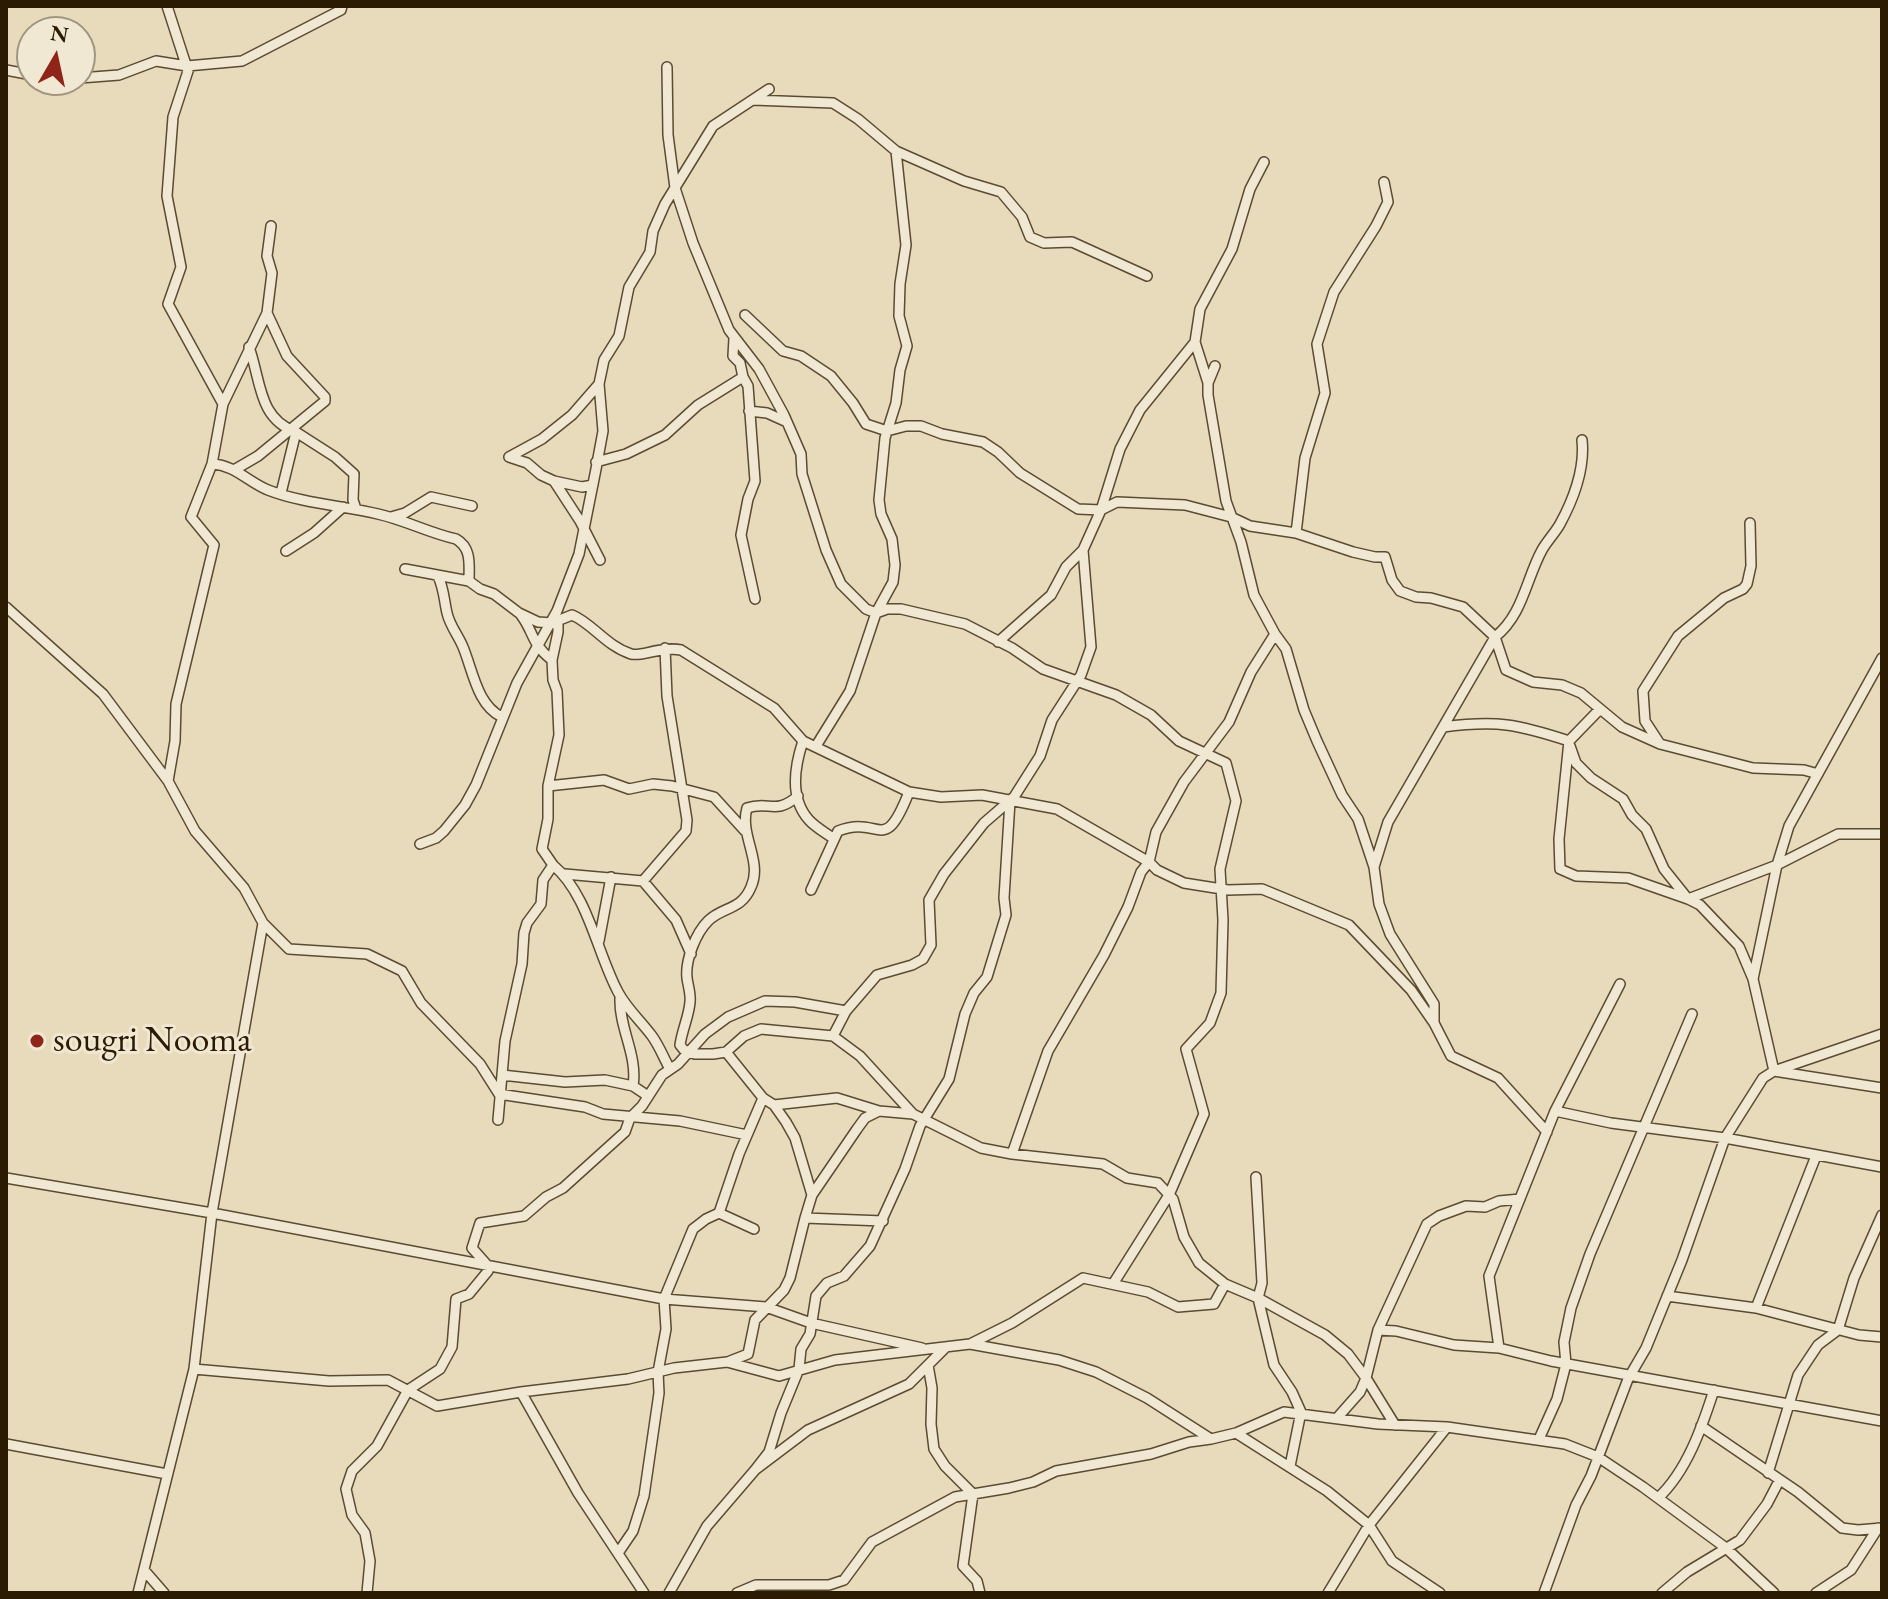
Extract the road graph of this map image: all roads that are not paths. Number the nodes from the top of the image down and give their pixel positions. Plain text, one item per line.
1 (167, 6) edge
2 (342, 6) edge
3 (187, 66) junction
4 (667, 67) dead end
5 (96, 77) edge
6 (769, 89) dead end
7 (753, 100) junction
8 (896, 151) junction
9 (1264, 162) dead end
10 (1384, 182) dead end
11 (675, 188) junction
12 (271, 226) dead end
13 (1147, 276) dead end
14 (267, 313) junction
15 (745, 315) dead end
16 (734, 338) junction
17 (1195, 342) junction
18 (249, 347) junction
19 (1215, 366) dead end
20 (743, 377) junction
21 (1208, 383) junction
22 (599, 384) junction
23 (223, 404) junction
24 (749, 411) junction
25 (787, 423) junction
26 (292, 431) junction
27 (887, 431) junction
28 (1582, 440) dead end
29 (596, 462) junction
30 (212, 464) junction
31 (234, 470) junction
32 (554, 481) junction
33 (593, 485) junction
34 (281, 493) junction
35 (353, 493) junction
36 (472, 506) dead end
37 (341, 508) junction
38 (356, 509) junction
39 (1101, 510) junction
40 (391, 517) junction
41 (1231, 517) junction
42 (1750, 523) dead end
43 (584, 529) junction
44 (1296, 533) junction
45 (1083, 550) junction
46 (286, 551) dead end
47 (600, 560) dead end
48 (405, 569) dead end
49 (438, 576) junction
50 (469, 581) junction
51 (755, 599) dead end
52 (6, 607) edge
53 (519, 613) junction
54 (876, 613) junction
55 (552, 623) junction
56 (1275, 634) junction
57 (1495, 637) junction
58 (998, 642) junction
59 (538, 646) junction
60 (665, 648) junction
61 (1882, 658) edge
62 (552, 660) junction
63 (1077, 682) junction
64 (1600, 709) junction
65 (502, 717) junction
66 (1443, 727) junction
67 (803, 741) junction
68 (1569, 741) junction
69 (1660, 744) junction
70 (816, 746) junction
71 (1206, 753) junction
72 (1818, 774) junction
73 (168, 781) junction
74 (548, 786) junction
75 (681, 789) junction
76 (909, 792) junction
77 (798, 796) junction
78 (1010, 801) junction
79 (745, 832) junction
80 (1882, 834) edge
81 (834, 839) junction
82 (420, 844) dead end
83 (1149, 862) junction
84 (553, 865) junction
85 (1777, 865) junction
86 (1374, 867) junction
87 (565, 874) junction
88 (611, 877) junction
89 (643, 881) junction
90 (1220, 889) junction
91 (811, 890) dead end
92 (1688, 899) junction
93 (263, 923) junction
94 (598, 944) junction
95 (691, 954) junction
96 (1753, 979) junction
97 (1620, 984) dead end
98 (620, 997) junction
99 (846, 1011) junction
100 (1692, 1014) dead end
101 (1434, 1023) junction
102 (1882, 1034) edge
103 (833, 1036) junction
104 (690, 1052) junction
105 (726, 1052) junction
106 (670, 1069) junction
107 (1774, 1071) junction
108 (502, 1075) junction
109 (633, 1086) junction
110 (1882, 1088) edge
111 (499, 1094) junction
112 (648, 1096) junction
113 (763, 1098) junction
114 (774, 1105) junction
115 (879, 1111) junction
116 (1555, 1111) junction
117 (913, 1114) junction
118 (630, 1118) junction
119 (498, 1120) dead end
120 (924, 1120) junction
121 (1644, 1128) junction
122 (1547, 1132) junction
123 (747, 1135) junction
124 (1725, 1138) junction
125 (1012, 1154) junction
126 (1816, 1156) junction
127 (1882, 1167) edge
128 (1256, 1177) dead end
129 (6, 1178) edge
130 (812, 1195) junction
131 (1169, 1195) junction
132 (1520, 1199) junction
133 (212, 1213) junction
134 (719, 1213) junction
135 (1882, 1215) edge
136 (805, 1218) junction
137 (883, 1221) junction
138 (754, 1229) dead end
139 (488, 1266) junction
140 (1113, 1284) junction
141 (1225, 1284) junction
142 (1667, 1296) junction
143 (1258, 1298) junction
144 (664, 1299) junction
145 (766, 1307) junction
146 (1756, 1308) junction
147 (811, 1323) junction
148 (1378, 1330) junction
149 (1838, 1330) junction
150 (1882, 1337) edge
151 (970, 1344) junction
152 (946, 1347) junction
153 (1499, 1348) junction
154 (927, 1349) junction
155 (727, 1362) junction
156 (1566, 1364) junction
157 (928, 1365) junction
158 (194, 1369) junction
159 (799, 1369) junction
160 (658, 1372) junction
161 (1630, 1375) junction
162 (1366, 1378) junction
163 (408, 1390) junction
164 (1714, 1390) junction
165 (521, 1392) junction
166 (1788, 1405) junction
167 (1301, 1412) junction
168 (1337, 1418) junction
169 (1882, 1421) edge
170 (1395, 1425) junction
171 (1701, 1426) junction
172 (1447, 1427) junction
173 (1236, 1433) junction
174 (1211, 1439) junction
175 (1539, 1439) junction
176 (6, 1444) edge
177 (1598, 1457) junction
178 (1290, 1466) junction
179 (755, 1470) junction
180 (1768, 1473) junction
181 (167, 1474) junction
182 (1779, 1481) junction
183 (973, 1494) junction
184 (1658, 1498) junction
185 (1369, 1525) junction
186 (1880, 1528) edge
187 (1726, 1548) junction
188 (618, 1553) junction
189 (144, 1570) junction
190 (138, 1593) edge
191 (164, 1593) edge
192 (367, 1593) edge
193 (644, 1593) edge
194 (669, 1593) edge
195 (737, 1593) edge
196 (980, 1593) edge
197 (1328, 1593) edge
198 (1440, 1593) edge
199 (1544, 1593) edge
200 (1662, 1593) edge
201 (1774, 1593) edge
202 (1816, 1593) edge

1 - 3 street
2 - 3 street
3 - 5 street
3 - 23 street
4 - 11 street
6 - 7 street
7 - 8 street
7 - 11 street
8 - 13 street
8 - 27 street
9 - 17 street
10 - 44 street
11 - 16 street
11 - 22 street
12 - 14 street
14 - 18 street
14 - 26 street
15 - 27 street
16 - 20 street
16 - 25 street
17 - 21 street
17 - 39 street
18 - 23 street
18 - 26 street
19 - 21 street
20 - 24 street
20 - 29 street
21 - 41 street
22 - 29 street
22 - 32 street
23 - 30 street
24 - 25 street
24 - 51 street
25 - 54 street
26 - 31 street
26 - 34 street
26 - 35 street
27 - 39 street
27 - 54 street
28 - 57 street
29 - 33 street
30 - 31 street
30 - 73 street
31 - 34 street
32 - 33 street
32 - 43 street
33 - 43 street
34 - 37 street
35 - 37 street
35 - 38 street
36 - 40 street
37 - 38 street
37 - 46 street
38 - 40 street
39 - 41 street
39 - 45 street
40 - 50 street
41 - 44 street
41 - 56 street
42 - 69 street
43 - 47 street
43 - 55 street
44 - 57 street
45 - 58 street
45 - 63 street
48 - 49 street
49 - 50 street
49 - 65 street
50 - 53 street
52 - 73 street
53 - 55 street
53 - 59 street
54 - 58 street
54 - 70 street
55 - 59 street
55 - 60 street
55 - 62 street
56 - 71 street
56 - 86 street
57 - 64 street
57 - 66 street
58 - 63 street
59 - 62 street
59 - 65 street
60 - 67 street
60 - 75 street
61 - 72 street
62 - 74 street
63 - 71 street
63 - 78 street
64 - 68 street
64 - 69 street
65 - 82 street
66 - 68 street
66 - 86 street
67 - 70 street
67 - 77 street
68 - 92 street
68 - 92 street
69 - 72 street
70 - 76 street
71 - 83 street
71 - 90 street
72 - 85 street
73 - 93 street
74 - 75 street
74 - 84 street
75 - 79 street
75 - 89 street
76 - 78 street
76 - 81 street
77 - 79 street
77 - 81 street
78 - 83 street
78 - 99 street
78 - 120 street
79 - 95 street
80 - 85 street
81 - 91 street
83 - 90 street
83 - 125 street
84 - 87 street
84 - 108 street
85 - 92 street
85 - 96 street
86 - 101 street
87 - 88 street
87 - 94 street
88 - 89 street
88 - 94 street
89 - 95 street
90 - 101 street
90 - 131 street
92 - 96 street
93 - 111 street
93 - 133 street
94 - 98 street
95 - 104 street
96 - 107 street
97 - 116 street
98 - 106 street
98 - 109 street
99 - 103 street
99 - 104 street
100 - 121 street
101 - 122 street
102 - 107 street
103 - 105 street
103 - 117 street
104 - 105 street
104 - 106 street
105 - 113 street
106 - 112 street
107 - 110 street
107 - 124 street
108 - 109 street
108 - 111 street
109 - 112 street
111 - 118 street
111 - 119 street
112 - 118 street
113 - 114 street
113 - 123 street
114 - 115 street
114 - 130 street
115 - 117 street
115 - 130 street
116 - 121 street
116 - 122 street
117 - 120 street
118 - 123 street
118 - 139 street
120 - 125 street
120 - 137 street
121 - 124 street
121 - 156 street
122 - 132 street
123 - 134 street
124 - 126 street
124 - 142 street
125 - 131 street
126 - 127 street
126 - 146 street
128 - 143 street
129 - 133 street
130 - 136 street
131 - 140 street
131 - 141 street
132 - 148 street
132 - 153 street
133 - 139 street
133 - 158 street
134 - 138 street
134 - 144 street
135 - 149 street
136 - 137 street
136 - 145 street
137 - 147 street
139 - 144 street
139 - 163 street
140 - 141 street
140 - 151 street
141 - 143 street
142 - 146 street
142 - 161 street
143 - 162 street
143 - 167 street
144 - 145 street
144 - 160 street
145 - 147 street
145 - 155 street
146 - 149 street
147 - 154 street
147 - 159 street
148 - 153 street
148 - 162 street
149 - 150 street
149 - 166 street
151 - 152 street
151 - 174 street
152 - 154 street
152 - 157 street
153 - 156 street
154 - 159 street
155 - 159 street
155 - 160 street
156 - 161 street
156 - 175 street
157 - 179 street
157 - 183 street
158 - 163 street
158 - 181 street
159 - 179 street
160 - 165 street
160 - 188 street
161 - 164 street
161 - 177 street
162 - 168 street
162 - 170 street
163 - 165 street
163 - 192 street
164 - 166 street
164 - 171 street
165 - 188 street
166 - 169 street
166 - 180 street
167 - 168 street
167 - 173 street
167 - 178 street
168 - 170 street
170 - 172 street
171 - 180 street
171 - 184 street
172 - 175 street
172 - 185 street
173 - 174 street
173 - 178 street
174 - 183 street
175 - 177 street
176 - 181 street
177 - 184 street
177 - 199 street
178 - 185 street
179 - 194 street
180 - 182 street
181 - 189 street
182 - 186 street
182 - 187 street
183 - 195 street
183 - 196 street
184 - 187 street
185 - 197 street
185 - 198 street
186 - 202 street
187 - 200 street
187 - 201 street
188 - 193 street
189 - 190 street
189 - 191 street

